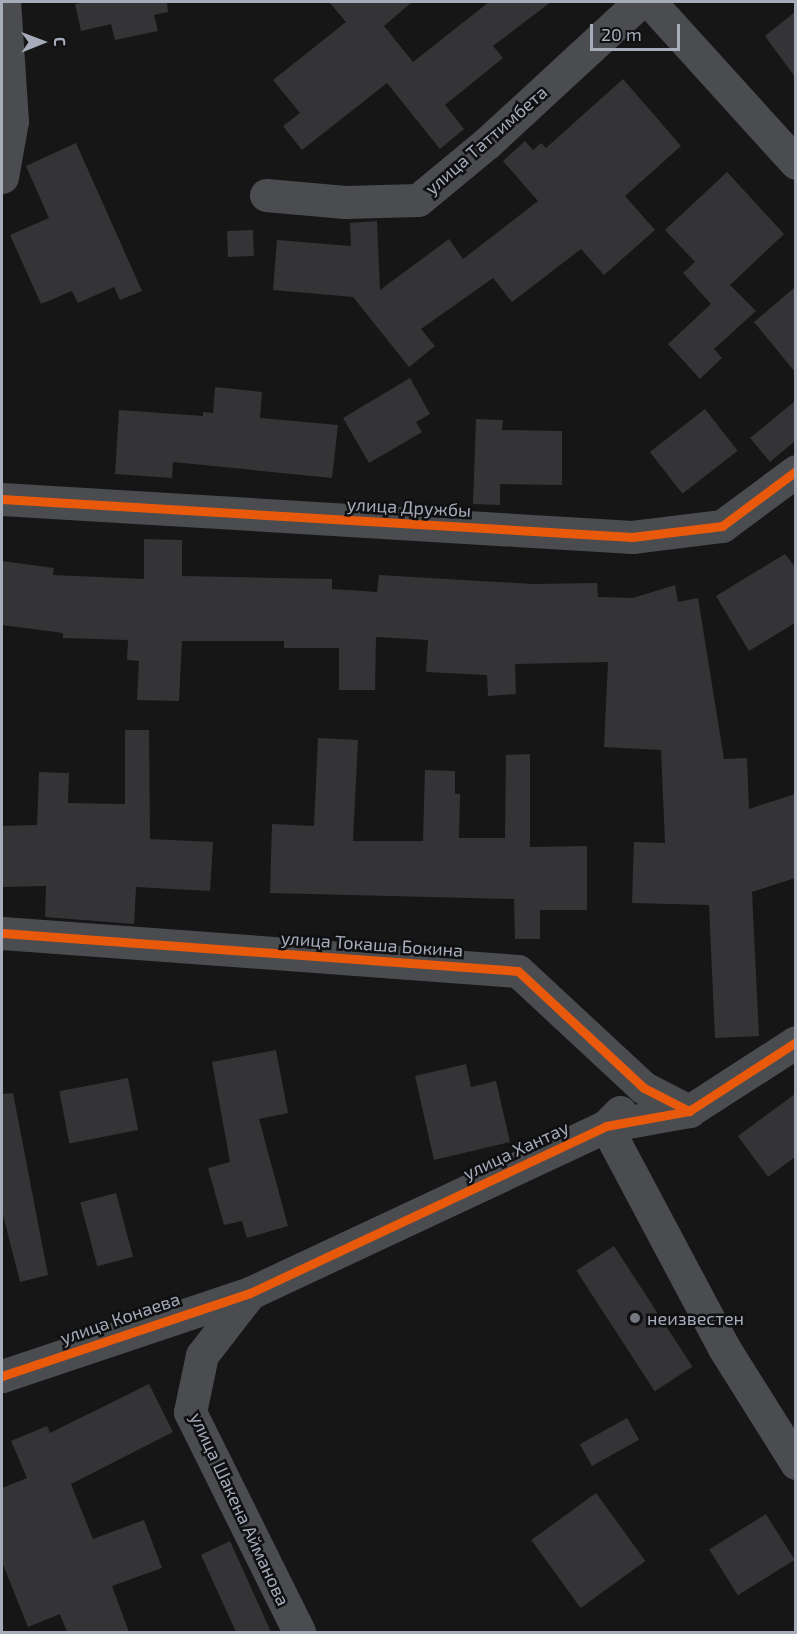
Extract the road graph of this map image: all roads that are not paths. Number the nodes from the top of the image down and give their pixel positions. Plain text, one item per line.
1 (4, 2) edge
2 (640, 2) edge
3 (650, 2) edge
4 (791, 150) edge
5 (2, 177) edge
6 (266, 195) dead end
7 (795, 471) edge
8 (2, 499) edge
9 (2, 933) edge
10 (795, 1042) edge
11 (644, 1088) junction
12 (689, 1111) junction
13 (606, 1126) junction
14 (250, 1293) junction
15 (2, 1376) edge
16 (795, 1463) edge
17 (299, 1632) edge

1 - 5 street
2 - 6 street, улица Таттимбета
3 - 4 street
7 - 8 street, улица Дружбы
9 - 11 street, улица Токаша Бокина
10 - 12 street, улица Хантау
11 - 12 street, улица Токаша Бокина
11 - 13 street
12 - 13 street, улица Хантау
13 - 14 street, улица Хантау
13 - 16 street
14 - 15 street, улица Конаева
14 - 17 street, улица Шакена Айманова

